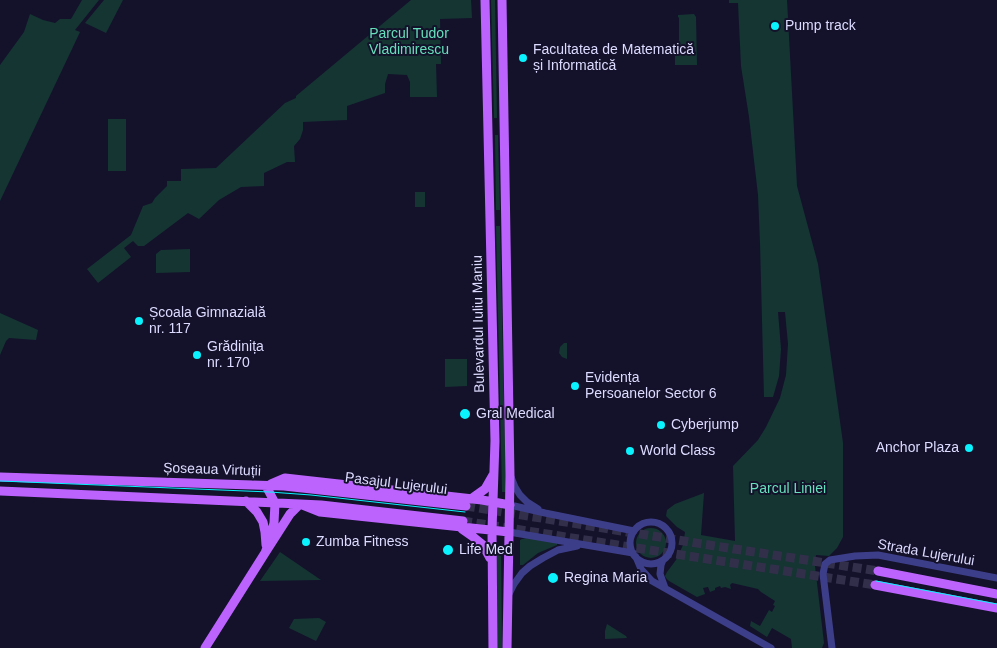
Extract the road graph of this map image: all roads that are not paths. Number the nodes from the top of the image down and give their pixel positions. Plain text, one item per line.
1 (485, 0) edge
2 (502, 0) edge
3 (494, 472) junction
4 (510, 476) junction
5 (0, 477) edge
6 (266, 486) junction
7 (0, 491) edge
8 (246, 502) junction
9 (468, 502) junction
10 (493, 502) junction
11 (275, 503) junction
12 (300, 504) junction
13 (510, 505) junction
14 (545, 513) junction
15 (460, 524) junction
16 (492, 530) junction
17 (634, 531) junction
18 (509, 532) junction
19 (585, 545) junction
20 (265, 553) junction
21 (634, 555) junction
22 (664, 560) junction
23 (492, 562) junction
24 (878, 571) tunnel mouth
25 (997, 578) edge
26 (875, 585) tunnel mouth
27 (665, 588) junction
28 (997, 594) edge
29 (508, 596) junction
30 (997, 608) edge
31 (831, 638) junction
32 (204, 648) edge
33 (493, 648) edge
34 (507, 648) edge
35 (771, 648) edge
36 (828, 648) edge
37 (832, 648) edge

1 - 3 main road, Bulevardul Iuliu Maniu
2 - 4 main road
3 - 9 main road
3 - 10 main road, Bulevardul Iuliu Maniu
4 - 13 main road
4 - 14 street
5 - 6 main road, Șoseaua Virtuții
6 - 9 main road, Pasajul Lujerului
6 - 9 main road, Șoseaua Virtuții
6 - 11 main road
7 - 8 main road
8 - 11 main road
8 - 20 main road
9 - 10 main road, Șoseaua Virtuții
10 - 13 main road, Șoseaua Virtuții
10 - 16 main road, Bulevardul Iuliu Maniu
11 - 12 main road
11 - 20 main road
12 - 15 main road, Pasajul Lujerului
12 - 15 main road
12 - 20 main road
13 - 14 street
13 - 18 main road
14 - 17 street
15 - 16 main road
15 - 23 main road
16 - 18 main road
16 - 23 main road, Bulevardul Iuliu Maniu
17 - 21 street
17 - 22 street
18 - 19 street
18 - 29 main road
19 - 21 street
19 - 29 street
20 - 32 main road
21 - 22 street
21 - 27 street
22 - 27 street
23 - 33 main road, Bulevardul Iuliu Maniu
24 - 28 main road
25 - 31 street, Strada Lujerului
26 - 30 main road
27 - 35 street
29 - 34 main road
31 - 36 street
31 - 37 street

